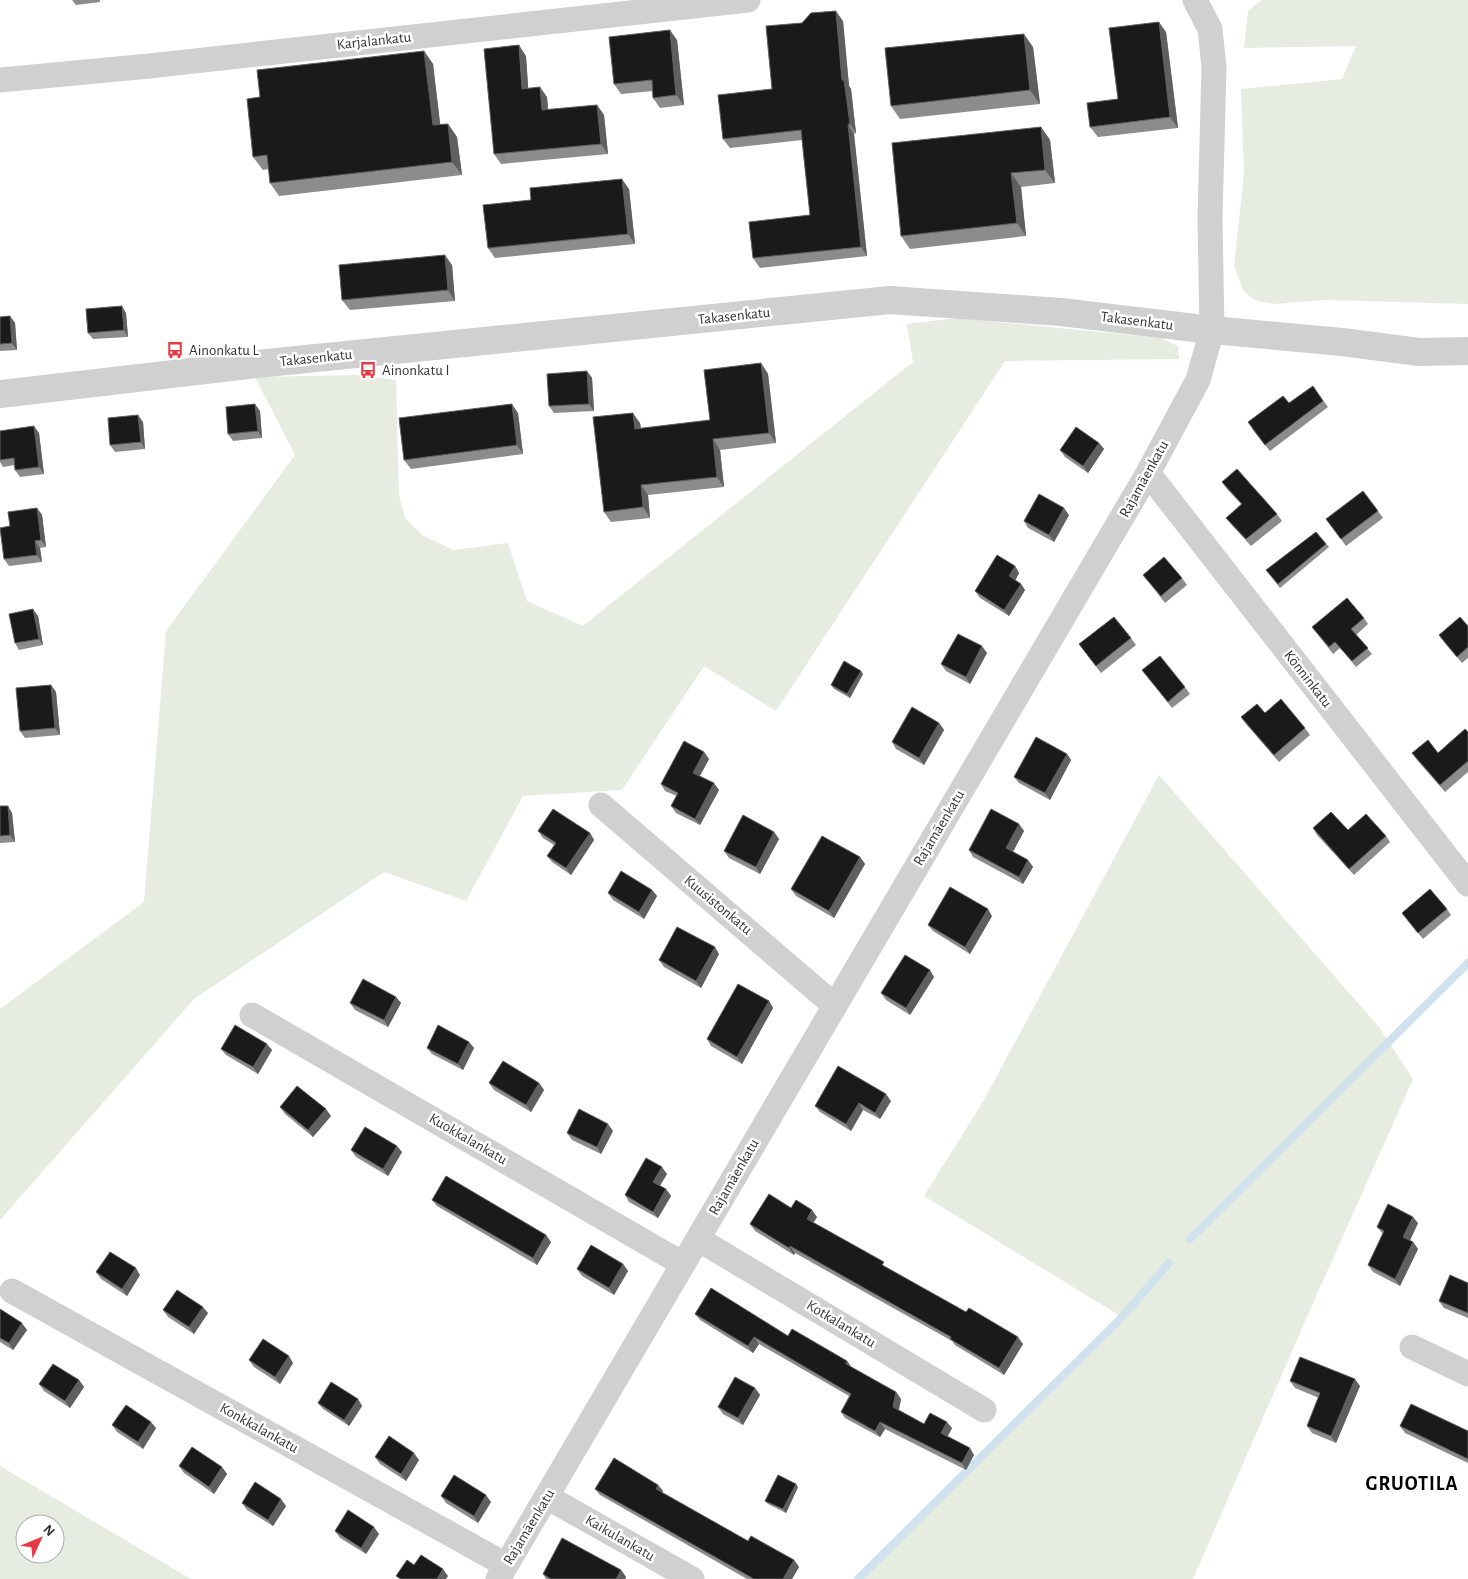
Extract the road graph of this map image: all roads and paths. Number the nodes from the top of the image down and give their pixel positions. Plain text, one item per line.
1 (748, 0) edge
2 (1195, 0) edge
3 (0, 80) edge
4 (1212, 330) junction
5 (1468, 351) edge
6 (0, 394) edge
7 (1148, 473) junction
8 (601, 805) dead end
9 (1468, 884) edge
10 (834, 1005) junction
11 (252, 1015) dead end
12 (698, 1239) junction
13 (683, 1264) junction
14 (12, 1291) dead end
15 (1412, 1347) dead end
16 (1468, 1374) edge
17 (984, 1410) dead end
18 (547, 1497) junction
19 (502, 1572) edge
20 (692, 1579) edge

1 - 3 street, Karjalankatu
2 - 4 street, Rajamäenkatu
4 - 5 street, Takasenkatu
4 - 6 street, Takasenkatu
4 - 7 street, Rajamäenkatu
7 - 9 street, Könninkatu
7 - 10 street, Rajamäenkatu
8 - 10 street, Kuusistonkatu
10 - 12 street, Rajamäenkatu
11 - 13 street, Kuokkalankatu
12 - 13 street, Rajamäenkatu
12 - 17 street, Kotkalankatu
13 - 18 street, Rajamäenkatu
14 - 19 street, Konkkalankatu
15 - 16 street
18 - 19 street, Rajamäenkatu
18 - 20 street, Kaikulankatu

